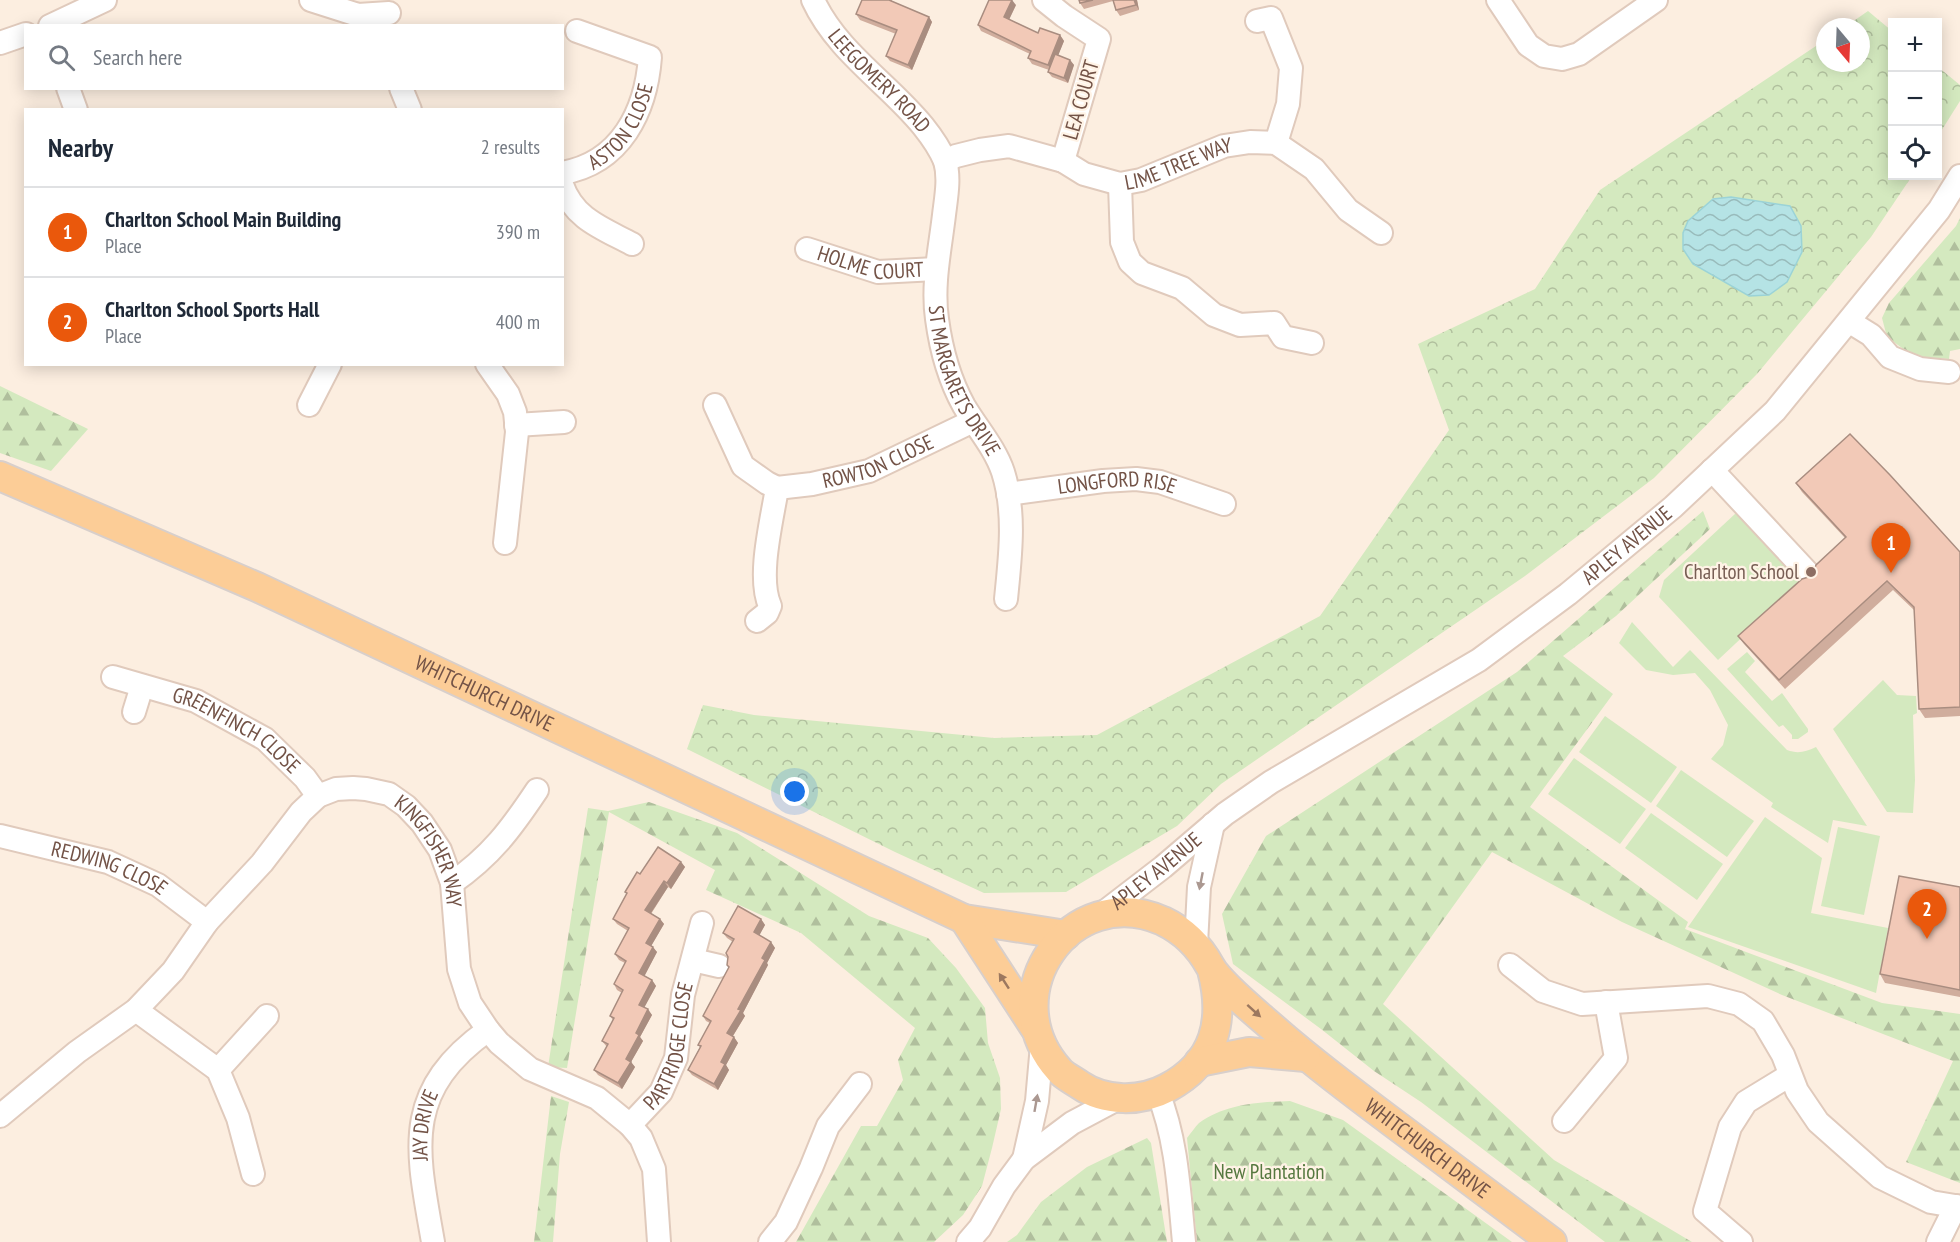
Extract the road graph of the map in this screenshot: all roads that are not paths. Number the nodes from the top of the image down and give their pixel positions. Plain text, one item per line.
1 (105, 0) edge
2 (311, 0) edge
3 (813, 0) edge
4 (1044, 0) edge
5 (1498, 0) edge
6 (1656, 0) edge
7 (389, 13) edge
8 (1257, 21) dead end
9 (54, 24) edge
10 (577, 31) dead end
11 (24, 35) edge
12 (0, 43) edge
13 (69, 90) edge
14 (402, 90) edge
15 (75, 108) edge
16 (409, 108) edge
17 (1276, 143) junction
18 (945, 161) junction
19 (1063, 161) junction
20 (564, 173) edge
21 (1960, 176) edge
22 (1120, 184) junction
23 (564, 190) edge
24 (1381, 233) dead end
25 (632, 244) dead end
26 (807, 249) dead end
27 (936, 269) junction
28 (1850, 322) junction
29 (1312, 343) dead end
30 (329, 366) edge
31 (487, 366) edge
32 (1949, 372) dead end
33 (309, 405) dead end
34 (715, 405) dead end
35 (973, 421) junction
36 (564, 422) dead end
37 (516, 425) junction
38 (1712, 470) junction
39 (0, 476) edge
40 (777, 488) junction
41 (1008, 494) junction
42 (1224, 504) dead end
43 (505, 543) dead end
44 (1809, 574) edge
45 (1006, 599) dead end
46 (757, 621) dead end
47 (113, 677) dead end
48 (142, 686) junction
49 (134, 712) dead end
50 (537, 790) dead end
51 (318, 796) junction
52 (1213, 824) junction
53 (0, 836) edge
54 (452, 883) junction
55 (1098, 917) junction
56 (964, 919) junction
57 (207, 922) junction
58 (702, 923) dead end
59 (1066, 935) junction
60 (1196, 944) junction
61 (693, 960) junction
62 (1510, 965) dead end
63 (719, 966) dead end
64 (1212, 970) junction
65 (1606, 1002) junction
66 (136, 1010) junction
67 (267, 1016) dead end
68 (488, 1030) junction
69 (1039, 1038) junction
70 (1306, 1057) junction
71 (1199, 1062) junction
72 (218, 1070) junction
73 (1790, 1075) junction
74 (860, 1084) dead end
75 (1158, 1093) junction
76 (1119, 1098) junction
77 (0, 1116) edge
78 (1564, 1122) dead end
79 (630, 1125) junction
80 (1024, 1159) junction
81 (253, 1174) dead end
82 (1958, 1206) edge
83 (433, 1242) edge
84 (659, 1242) edge
85 (770, 1242) edge
86 (968, 1242) edge
87 (1184, 1242) edge
88 (1551, 1242) edge
89 (1740, 1242) edge
90 (1938, 1242) edge

1 - 9 street
2 - 7 street
3 - 18 street, LEEGOMERY ROAD
4 - 19 street, LEA COURT
5 - 6 street
8 - 17 street
10 - 20 street, ASTON CLOSE
11 - 12 street
13 - 15 street
14 - 16 street
17 - 22 street, LIME TREE WAY
17 - 24 street
18 - 19 street, LIME TREE WAY
18 - 27 street, ST MARGARETS DRIVE
19 - 22 street, LIME TREE WAY
21 - 28 street, APLEY AVENUE
22 - 29 street
23 - 25 street
26 - 27 street, HOLME COURT
27 - 35 street, ST MARGARETS DRIVE
28 - 32 street
28 - 38 street, APLEY AVENUE
30 - 33 street
31 - 37 street
34 - 40 street
35 - 40 street, ROWTON CLOSE
35 - 41 street, ST MARGARETS DRIVE
36 - 37 street
37 - 43 street
38 - 44 street
38 - 52 street, APLEY AVENUE
39 - 56 main road, WHITCHURCH DRIVE
40 - 46 street
41 - 42 street, LONGFORD RISE
41 - 45 street, ST MARGARETS DRIVE
47 - 48 street, GREENFINCH CLOSE
48 - 49 street, GREENFINCH CLOSE
48 - 51 street, GREENFINCH CLOSE
50 - 54 street
51 - 54 street, KINGFISHER WAY
51 - 57 street
52 - 55 street, APLEY AVENUE
52 -> 60 street, APLEY AVENUE
53 - 57 street, REDWING CLOSE
54 - 68 street, KINGFISHER WAY
55 - 59 main road, WHITCHURCH DRIVE
55 - 60 main road, WHITCHURCH DRIVE
56 - 59 main road, WHITCHURCH DRIVE
69 -> 56 main road, WHITCHURCH DRIVE
57 - 66 street
58 - 61 street, PARTRIDGE CLOSE
59 - 69 main road, WHITCHURCH DRIVE
60 - 64 main road, WHITCHURCH DRIVE
61 - 63 street, PARTRIDGE CLOSE
61 - 79 street, PARTRIDGE CLOSE
62 - 65 street
64 -> 70 main road, WHITCHURCH DRIVE
64 - 71 main road, WHITCHURCH DRIVE
65 - 73 street
65 - 78 street
66 - 72 street
66 - 77 street
67 - 72 street
68 - 79 street, KINGFISHER WAY
68 - 83 street, JAY DRIVE
69 - 76 main road, WHITCHURCH DRIVE
80 -> 69 street
70 - 71 main road
70 - 88 main road, WHITCHURCH DRIVE
71 - 75 main road, WHITCHURCH DRIVE
72 - 81 street
73 - 82 street
73 - 89 street
74 - 85 street
75 - 76 main road, WHITCHURCH DRIVE
75 - 87 street
76 - 80 street
79 - 84 street, KINGFISHER WAY
80 - 86 street
82 - 90 street

